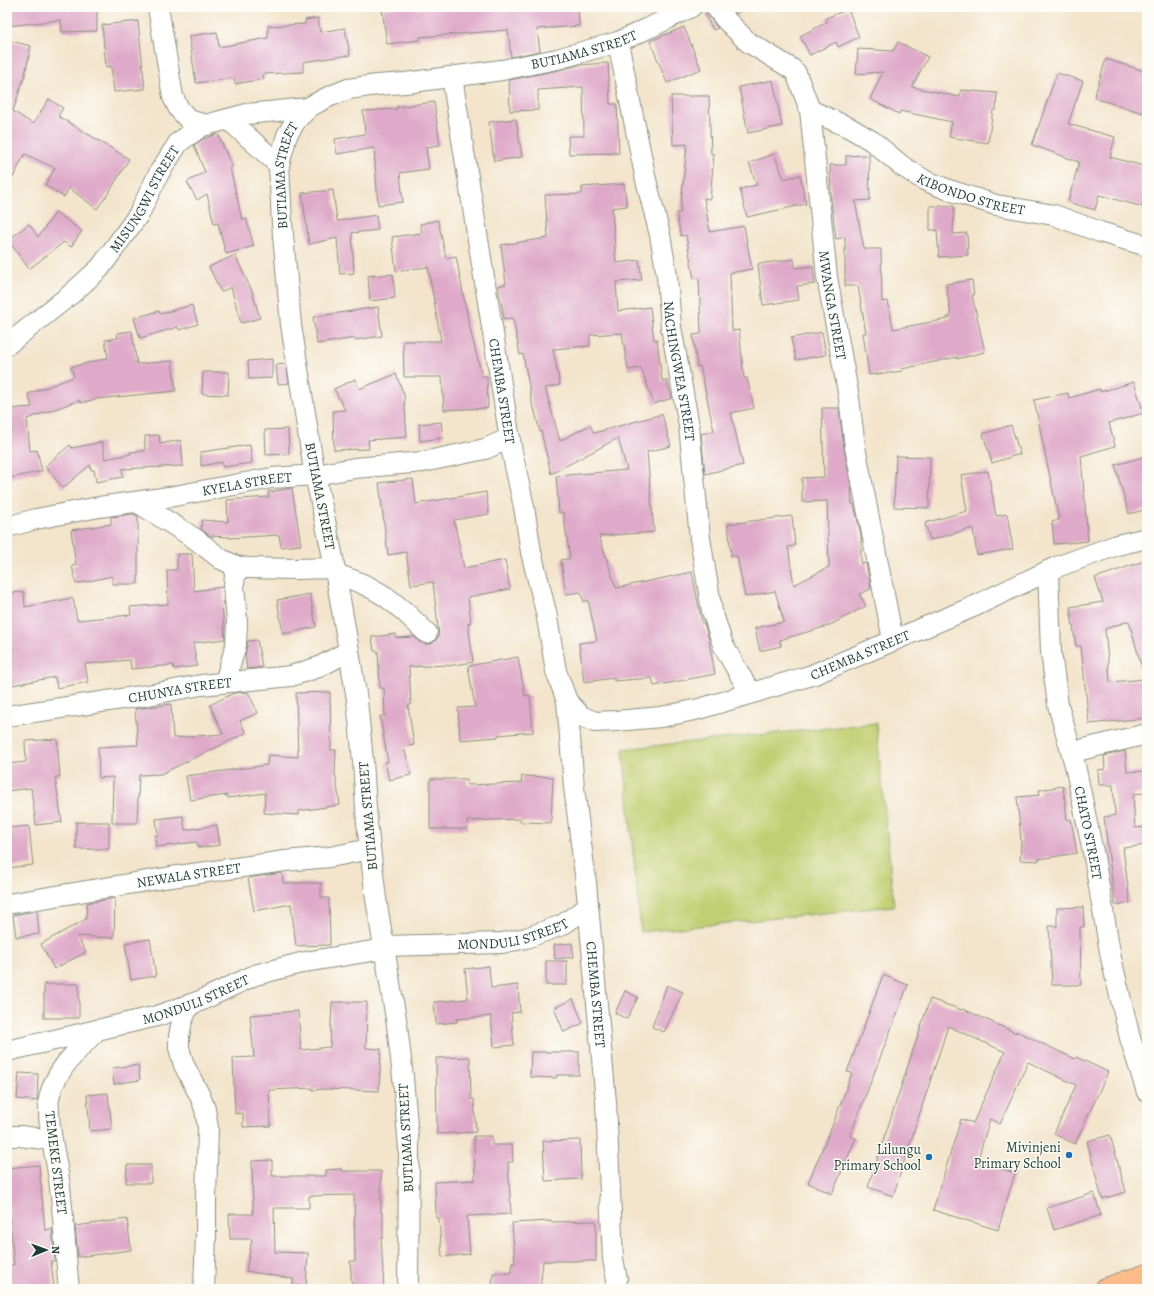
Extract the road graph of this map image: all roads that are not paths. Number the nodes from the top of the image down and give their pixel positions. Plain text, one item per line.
1 (158, 7) edge
2 (691, 7) edge
3 (716, 7) edge
4 (618, 42) junction
5 (452, 77) junction
6 (308, 108) junction
7 (810, 110) junction
8 (228, 119) junction
9 (206, 125) junction
10 (279, 165) junction
11 (1147, 246) edge
12 (7, 345) edge
13 (510, 438) junction
14 (315, 475) junction
15 (137, 502) junction
16 (7, 527) edge
17 (1147, 538) edge
18 (236, 566) junction
19 (335, 571) junction
20 (1048, 571) junction
21 (427, 632) dead end
22 (893, 640) junction
23 (349, 651) junction
24 (225, 682) junction
25 (752, 693) junction
26 (567, 701) junction
27 (7, 716) edge
28 (1147, 734) edge
29 (1072, 752) junction
30 (370, 849) junction
31 (7, 904) edge
32 (588, 907) junction
33 (383, 947) junction
34 (189, 1005) junction
35 (97, 1030) junction
36 (1139, 1035) edge
37 (7, 1051) edge
38 (1147, 1092) edge
39 (7, 1136) edge
40 (52, 1140) junction
41 (1147, 1275) edge
42 (69, 1289) edge
43 (204, 1289) edge
44 (408, 1289) edge
45 (616, 1289) edge
46 (1106, 1289) edge

1 - 9 street
2 - 4 street, BUTIAMA STREET
3 - 7 street, MWANGA STREET
4 - 5 street, BUTIAMA STREET
4 - 25 street, NACHINGWEA STREET
5 - 6 street, BUTIAMA STREET
5 - 13 street, CHEMBA STREET
6 - 8 street, MISUNGWI STREET
6 - 10 street, BUTIAMA STREET
7 - 11 street, KIBONDO STREET
7 - 22 street, MWANGA STREET
8 - 9 street, MISUNGWI STREET
8 - 10 street
9 - 12 street, MISUNGWI STREET
10 - 14 street, BUTIAMA STREET
13 - 14 street, KYELA STREET
13 - 26 street, CHEMBA STREET
14 - 15 street, KYELA STREET
14 - 19 street, BUTIAMA STREET
15 - 16 street, KYELA STREET
15 - 18 street
17 - 20 street, CHEMBA STREET
18 - 19 street
18 - 24 street
19 - 21 street
19 - 23 street, BUTIAMA STREET
20 - 22 street, CHEMBA STREET
20 - 29 street, CHATO STREET
22 - 25 street, CHEMBA STREET
23 - 24 street, CHUNYA STREET
23 - 30 street, BUTIAMA STREET
24 - 27 street, CHUNYA STREET
25 - 26 street, CHEMBA STREET
26 - 32 street, CHEMBA STREET
28 - 29 street
29 - 36 street, CHATO STREET
30 - 31 street, NEWALA STREET
30 - 33 street, BUTIAMA STREET
32 - 33 street, MONDULI STREET
32 - 45 street, CHEMBA STREET
33 - 34 street, MONDULI STREET
33 - 44 street, BUTIAMA STREET
34 - 35 street, MONDULI STREET
34 - 43 street
35 - 37 street, MONDULI STREET
35 - 40 street, TEMEKE STREET
36 - 38 street, CHATO STREET
39 - 40 street
40 - 42 street, TEMEKE STREET
41 - 46 main road

